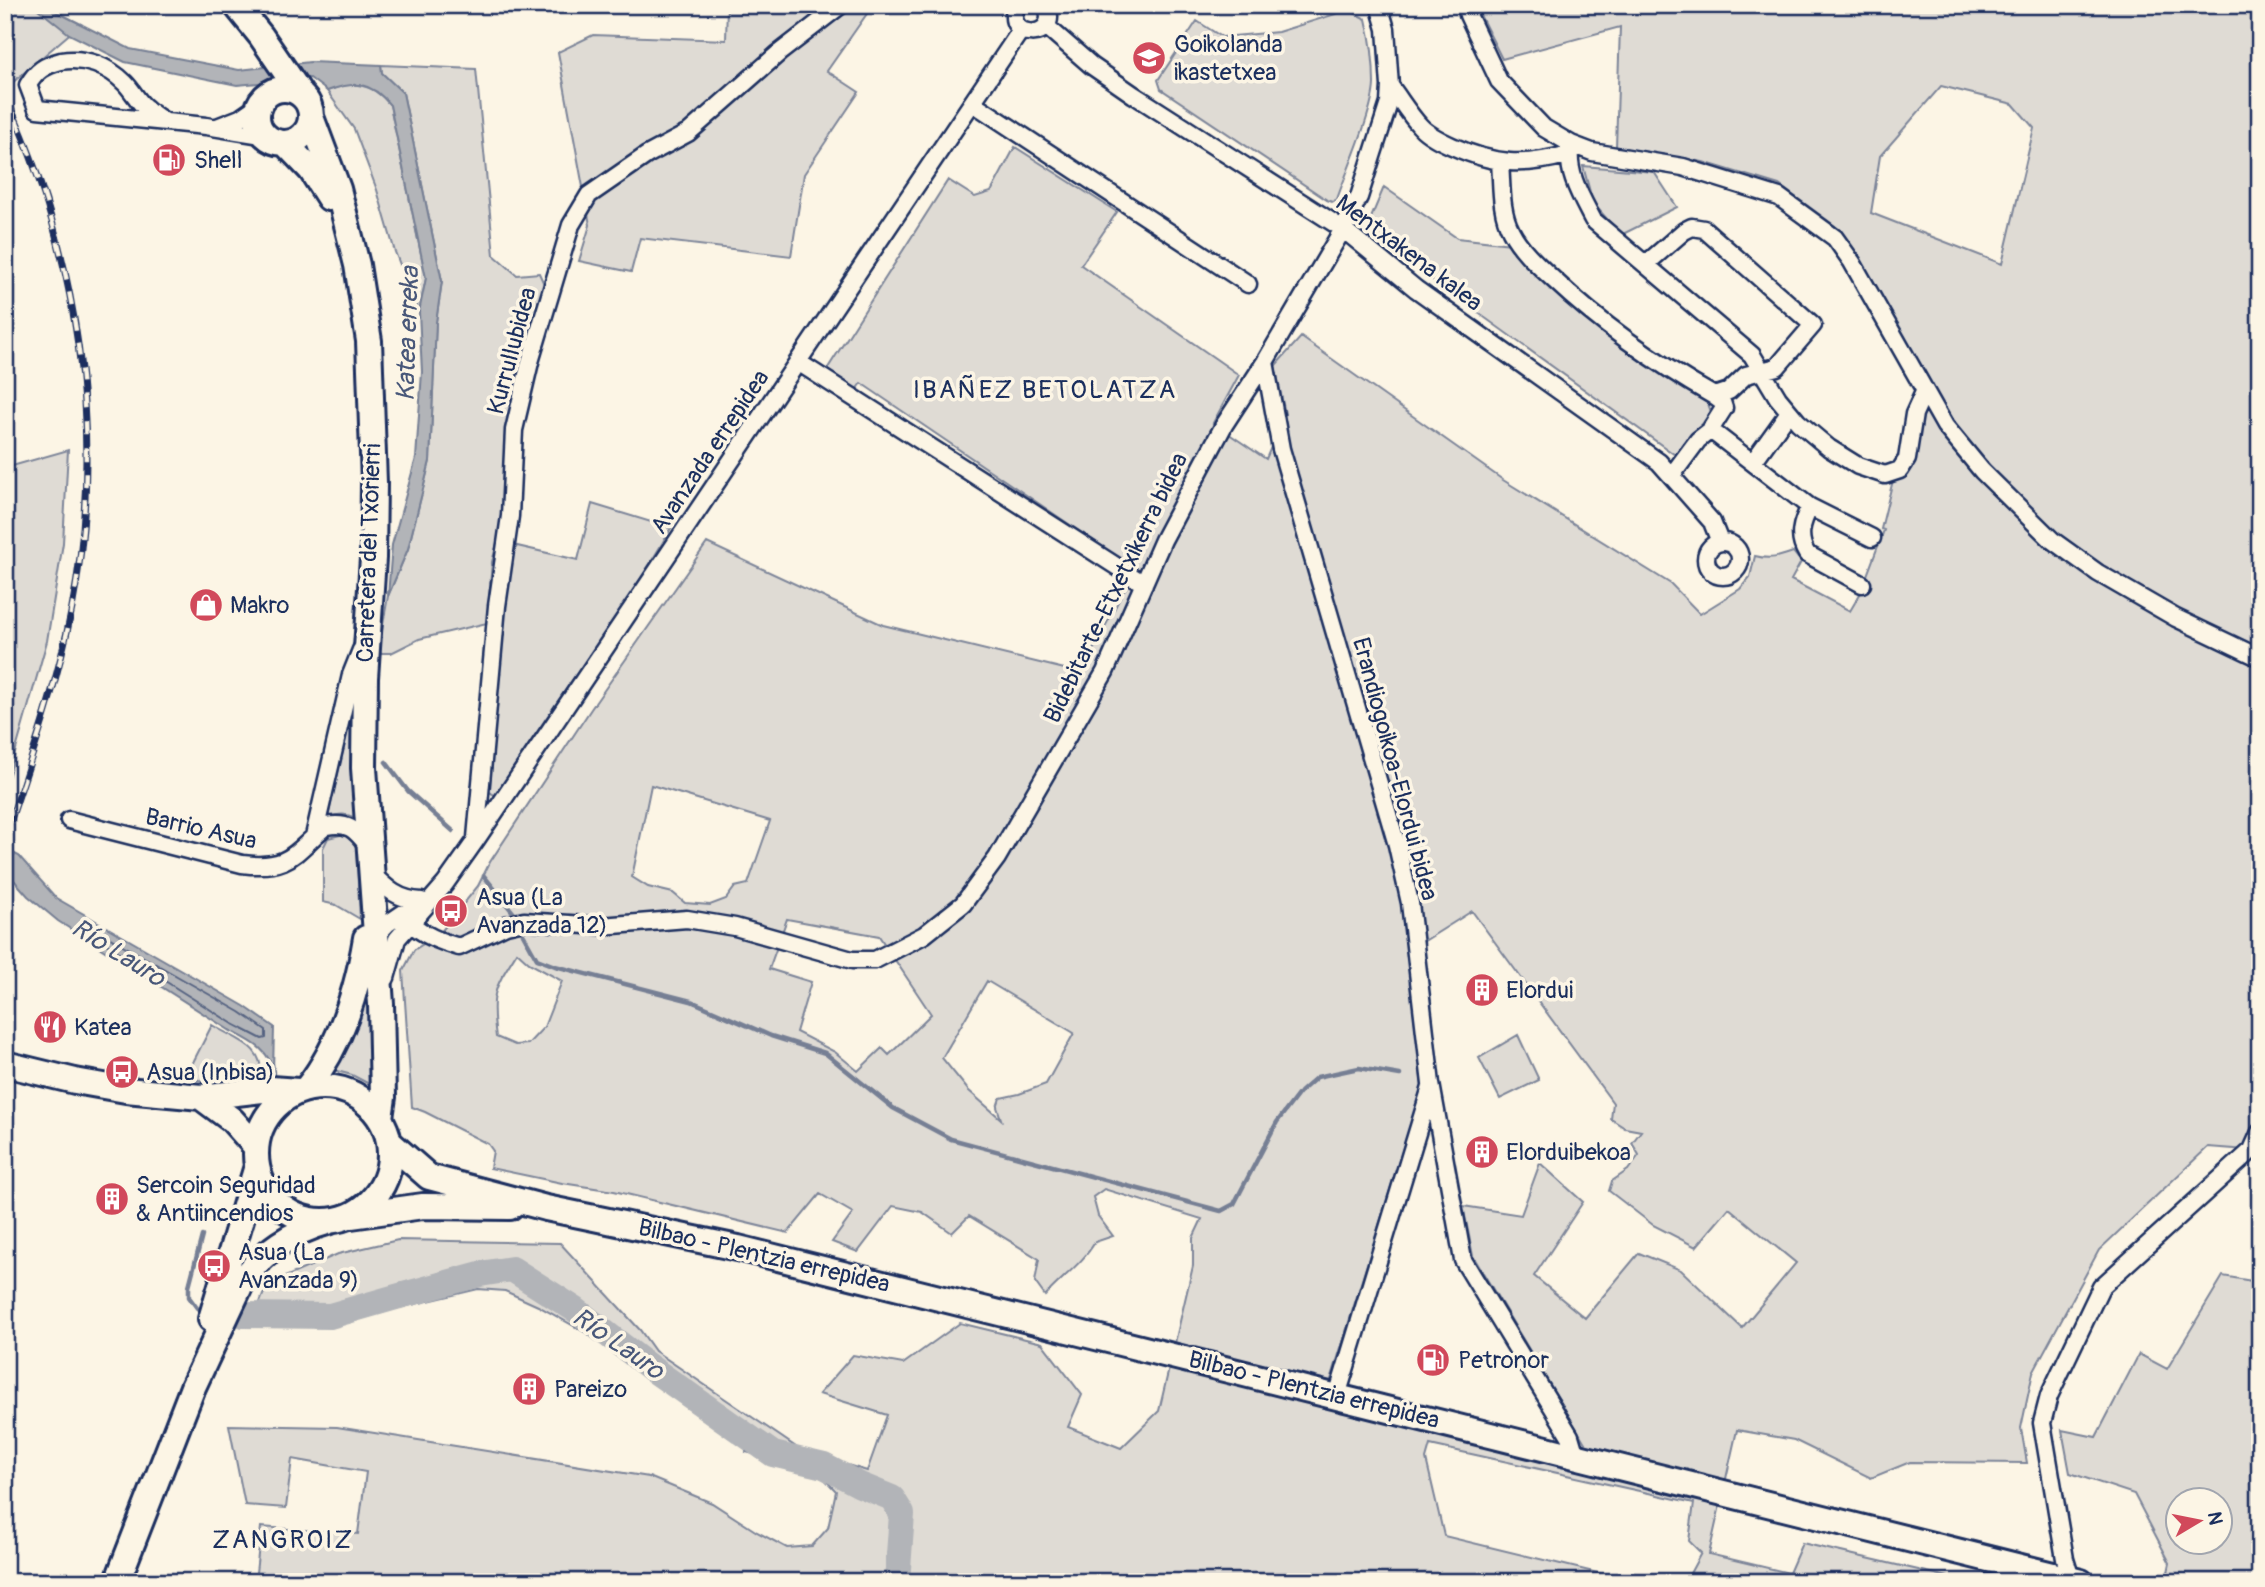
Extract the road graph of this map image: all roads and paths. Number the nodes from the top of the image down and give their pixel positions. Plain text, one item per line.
1 (235, 5) edge
2 (841, 5) edge
3 (1017, 5) edge
4 (1046, 5) edge
5 (1379, 5) edge
6 (1466, 5) edge
7 (1046, 26) junction
8 (1021, 30) junction
9 (1390, 86) junction
10 (300, 93) junction
11 (267, 97) junction
12 (973, 103) junction
13 (311, 117) junction
14 (164, 121) junction
15 (217, 127) junction
16 (276, 139) junction
17 (1569, 149) junction
18 (1500, 162) junction
19 (1343, 229) junction
20 (348, 236) junction
21 (1646, 264) junction
22 (1248, 284) dead end
23 (798, 362) junction
24 (1265, 362) junction
25 (1763, 370) junction
26 (1924, 391) junction
27 (1714, 396) junction
28 (1789, 412) junction
29 (1712, 429) junction
30 (1753, 461) junction
31 (1672, 475) junction
32 (1810, 507) junction
33 (1872, 538) dead end
34 (1720, 542) dead end
35 (1144, 584) junction
36 (1862, 584) dead end
37 (368, 632) junction
38 (2260, 658) edge
39 (69, 820) dead end
40 (314, 836) junction
41 (476, 840) junction
42 (369, 847) junction
43 (371, 884) junction
44 (427, 898) junction
45 (409, 922) junction
46 (369, 947) junction
47 (381, 1004) junction
48 (5, 1064) edge
49 (1432, 1084) junction
50 (303, 1090) junction
51 (201, 1097) junction
52 (380, 1118) junction
53 (2260, 1132) edge
54 (389, 1142) junction
55 (256, 1156) junction
56 (546, 1208) junction
57 (339, 1219) junction
58 (193, 1387) junction
59 (1337, 1396) junction
60 (1576, 1456) junction
61 (2075, 1581) edge
62 (117, 1582) edge

1 - 10 main road
1 - 11 main road
2 - 41 street, Kurrullubidea
3 - 8 street
4 - 7 street
5 - 9 street, Bidebitarte-Etxetxikerra bidea
6 - 17 street
7 - 8 street
7 - 19 street, Mentxakena kalea
8 - 12 street, Avanzada errepidea
9 - 18 street
9 - 19 street, Bidebitarte-Etxetxikerra bidea
10 - 11 main road
10 - 13 main road
11 - 15 street
11 - 16 main road
12 - 22 street
12 - 23 street, Avanzada errepidea
13 - 16 main road
13 - 20 main road, Carretera del Txorierri
14 - 14 street
14 - 15 street
15 - 16 street
16 - 20 main road, Carretera del Txorierri
17 - 18 street
17 - 21 street
17 - 26 street
18 - 27 street
19 - 24 street, Bidebitarte-Etxetxikerra bidea
19 - 31 street, Mentxakena kalea
20 - 37 main road, Carretera del Txorierri
21 - 25 street
21 - 25 street
23 - 35 street
23 - 41 street, Avanzada errepidea
24 - 35 street, Bidebitarte-Etxetxikerra bidea
24 - 49 street, Erandiogoikoa-Elordui bidea
25 - 27 street
25 - 28 street
26 - 28 street
26 - 38 street
27 - 29 street
28 - 30 street
29 - 30 street
29 - 31 street
30 - 32 street
31 - 34 street, Mentxakena kalea
32 - 33 street
32 - 36 street
35 - 45 street, Bidebitarte-Etxetxikerra bidea
37 - 40 street
37 - 42 main road, Carretera del Txorierri
39 - 40 street, Barrio Asua
40 - 42 street, Barrio Asua
41 - 44 street, Avanzada errepidea
42 - 43 main road, Carretera del Txorierri
43 - 44 street
43 - 46 main road, Carretera del Txorierri
44 - 45 street
44 - 46 street
45 - 47 street
46 - 47 main road
46 - 50 main road
47 - 52 main road
48 - 51 main road
49 - 59 street
49 - 60 street, Erandiogoikoa-Elordui bidea
50 - 51 main road
50 - 52 main road
50 - 55 main road
51 - 55 main road
52 - 54 main road
53 - 61 street
54 - 56 main road
54 - 57 main road
55 - 57 main road
55 - 58 main road
56 - 57 main road
56 - 59 main road, Bilbao - Plentzia errepidea
57 - 58 main road
58 - 62 main road
59 - 60 main road, Bilbao - Plentzia errepidea
60 - 61 main road, Bilbao - Plentzia errepidea

